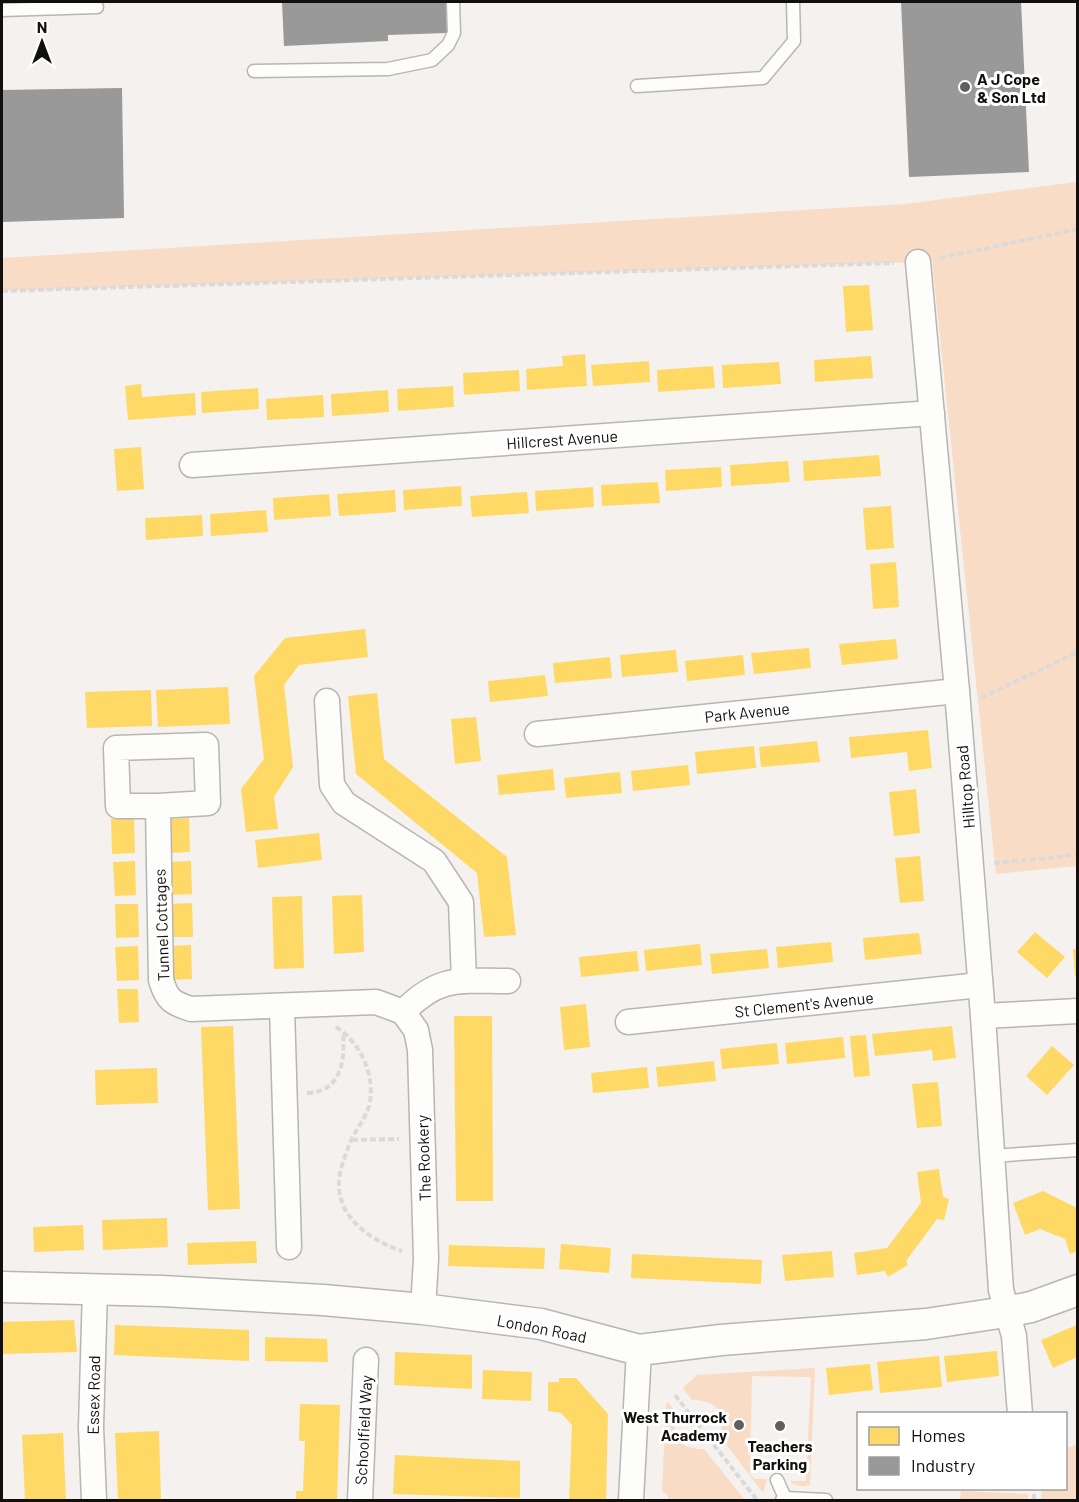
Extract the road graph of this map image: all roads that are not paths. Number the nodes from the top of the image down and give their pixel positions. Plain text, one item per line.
1 (453, 2) edge
2 (793, 2) edge
3 (97, 7) dead end
4 (2, 10) edge
5 (254, 71) dead end
6 (637, 86) dead end
7 (918, 262) road end
8 (932, 413) junction
9 (192, 465) dead end
10 (967, 695) junction
11 (327, 701) dead end
12 (537, 734) dead end
13 (158, 806) dead end
14 (464, 981) junction
15 (508, 981) dead end
16 (980, 985) junction
17 (282, 1007) junction
18 (1077, 1011) edge
19 (403, 1012) junction
20 (983, 1016) junction
21 (628, 1022) dead end
22 (1077, 1150) edge
23 (992, 1156) junction
24 (289, 1247) dead end
25 (2, 1287) edge
26 (95, 1289) junction
27 (1077, 1290) edge
28 (423, 1309) junction
29 (1006, 1312) junction
30 (639, 1350) junction
31 (366, 1360) dead end
32 (1020, 1412) edge
33 (777, 1480) dead end
34 (784, 1499) edge
35 (94, 1500) edge
36 (360, 1500) edge
37 (632, 1500) edge
38 (826, 1500) edge

1 - 5 lane
2 - 6 lane
3 - 4 lane
7 - 8 street, Hilltop Road
8 - 9 street, Hillcrest Avenue
8 - 10 street, Hilltop Road
10 - 12 street, Park Avenue
10 - 16 street, Hilltop Road
11 - 14 street
13 - 17 street, Tunnel Cottages
14 - 15 street
14 - 19 street
16 - 20 street, Hilltop Road
16 - 21 street, St Clement's Avenue
17 - 19 street, Tunnel Cottages
17 - 24 street
18 - 20 street
19 - 28 street, The Rookery
20 - 23 street, Hilltop Road
22 - 23 lane
23 - 29 street, Hilltop Road
25 - 26 street, London Road
26 - 28 street, London Road
26 - 35 street, Essex Road
27 - 29 street, London Road
28 - 30 street, London Road
29 - 30 street, London Road
29 - 32 street, Hilltop Road
30 - 37 street
31 - 36 street, Schoolfield Way
33 - 34 lane
34 - 38 lane

